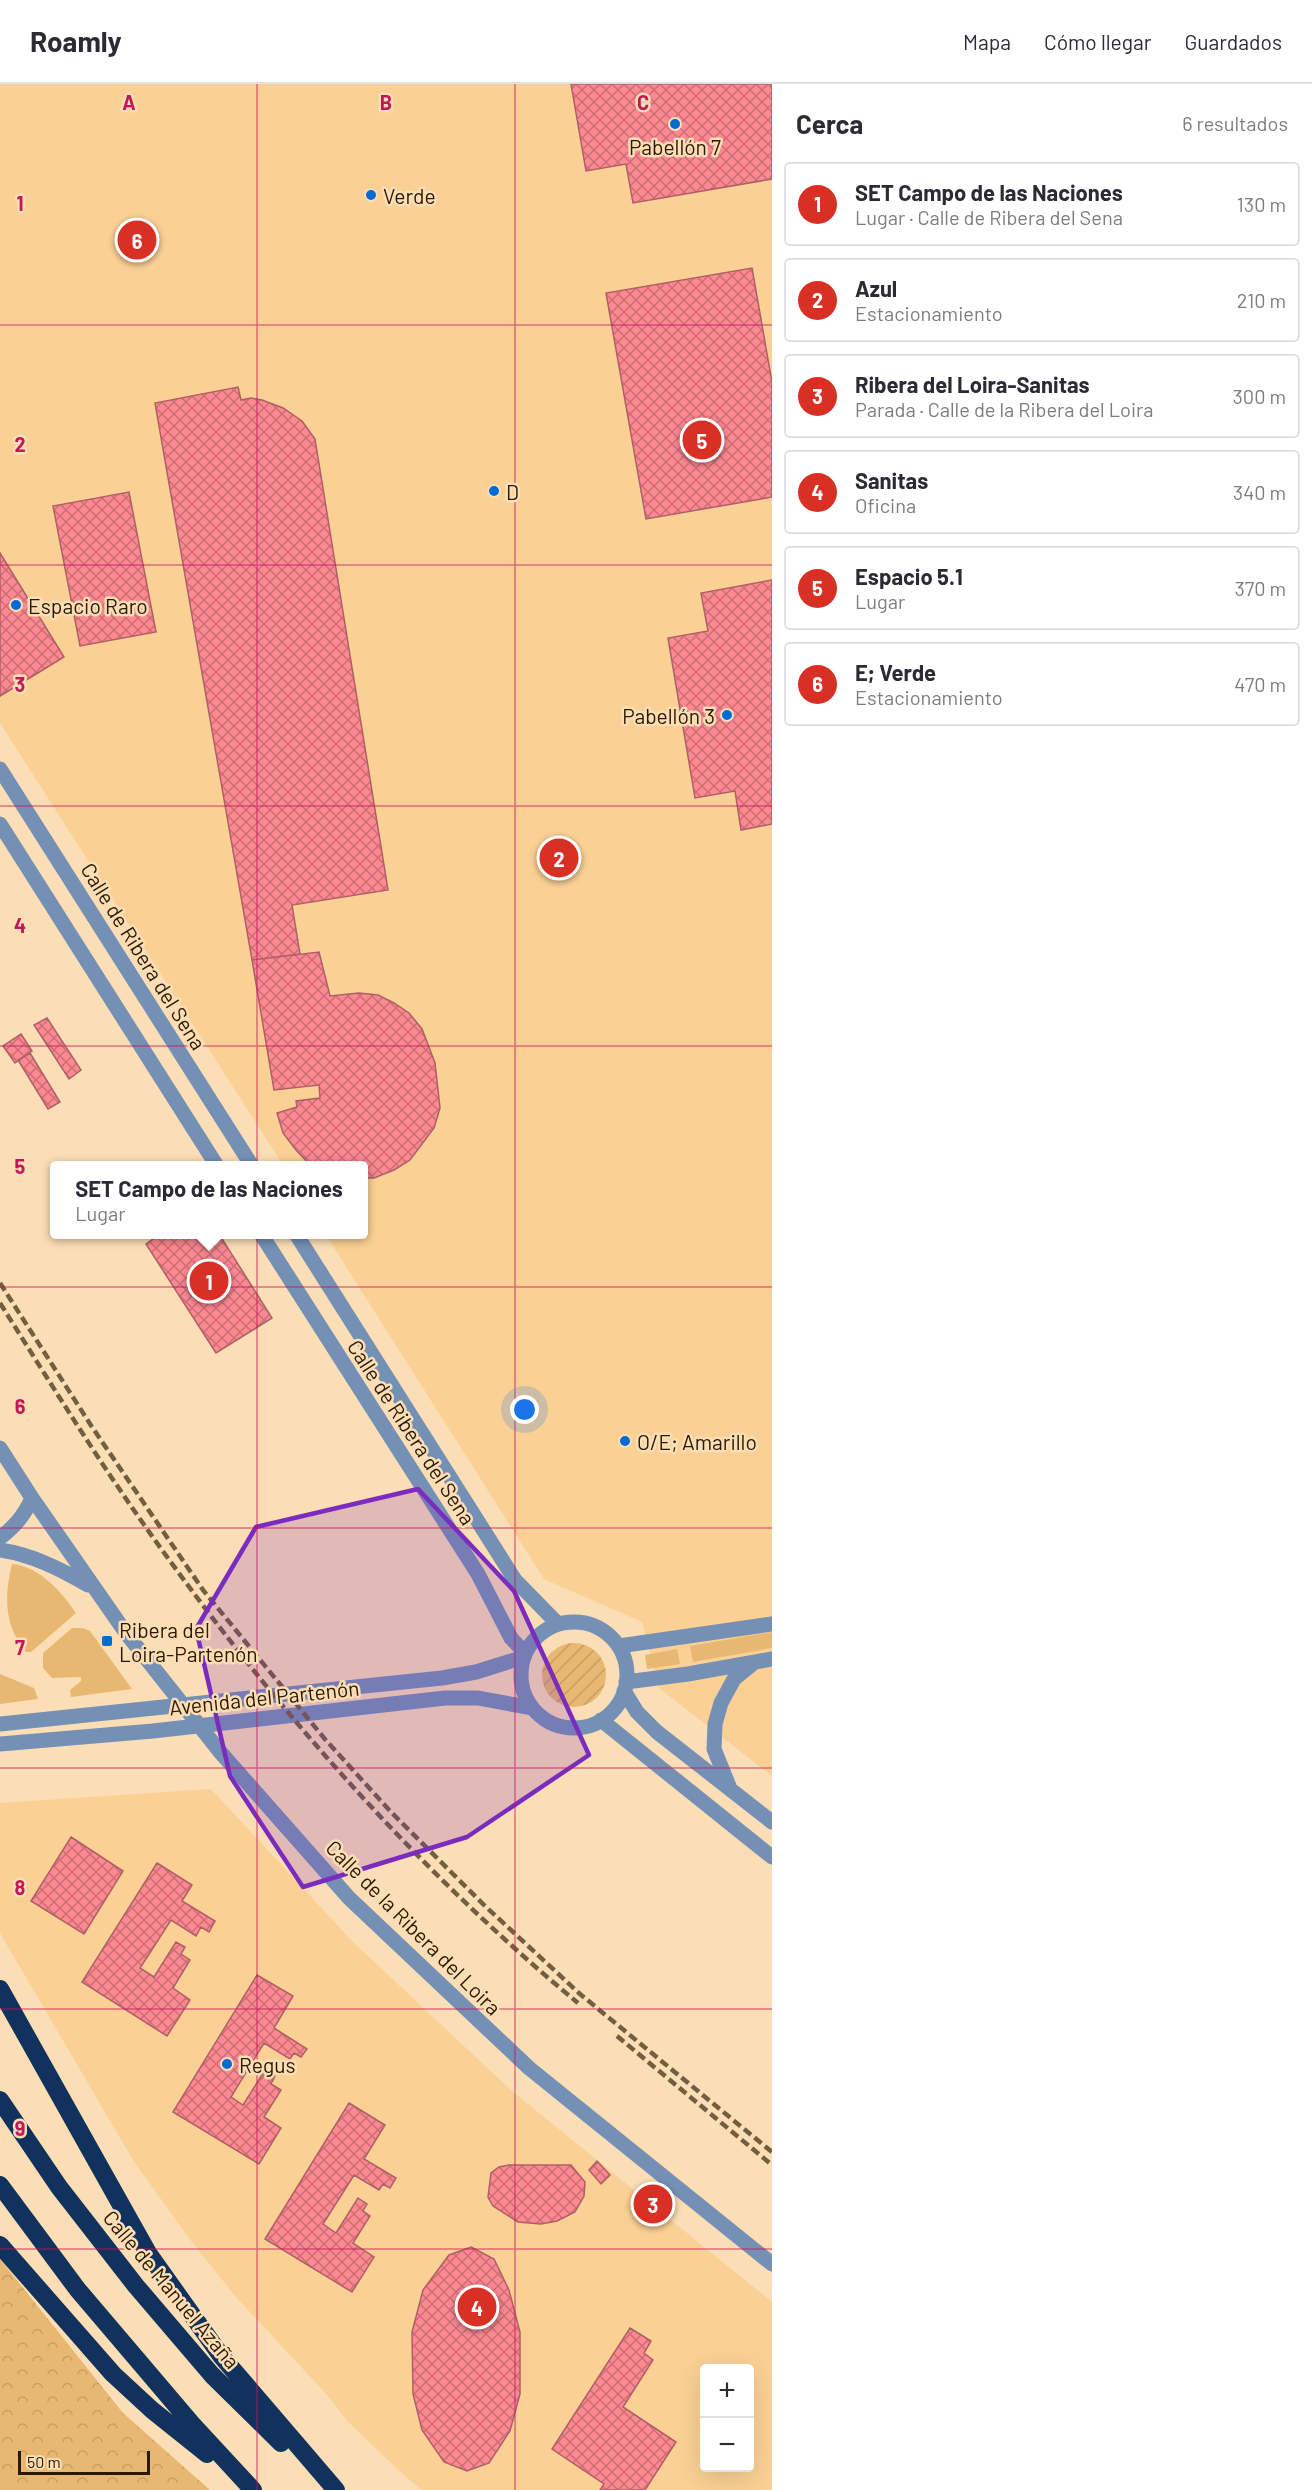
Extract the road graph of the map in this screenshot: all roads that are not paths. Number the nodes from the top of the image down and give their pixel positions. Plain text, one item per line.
1 (0, 769) edge
2 (0, 824) edge
3 (215, 1161) edge
4 (249, 1161) edge
5 (264, 1239) edge
6 (299, 1239) edge
7 (0, 1448) edge
8 (0, 1472) edge
9 (24, 1484) junction
10 (32, 1498) junction
11 (0, 1538) edge
12 (0, 1550) edge
13 (93, 1587) junction
14 (558, 1624) junction
15 (772, 1624) edge
16 (619, 1646) junction
17 (525, 1655) junction
18 (772, 1659) edge
19 (755, 1662) junction
20 (625, 1686) junction
21 (532, 1708) junction
22 (601, 1720) junction
23 (0, 1724) edge
24 (0, 1744) edge
25 (729, 1786) junction
26 (772, 1822) edge
27 (772, 1857) edge
28 (0, 1989) edge
29 (0, 2100) edge
30 (0, 2185) edge
31 (0, 2245) edge
32 (772, 2264) edge
33 (252, 2490) edge
34 (330, 2490) edge
35 (336, 2490) edge

1 - 4 street, Calle de Ribera del Sena
2 - 3 street
5 - 17 street, Calle de Ribera del Sena
6 - 14 street, Calle de Ribera del Sena
7 - 9 street, Calle de la Ribera del Loira
8 - 9 street
9 - 10 street, Calle de la Ribera del Loira
10 - 11 street
10 - 13 street, Calle de la Ribera del Loira
12 - 13 street
13 - 32 street, Calle de la Ribera del Loira
14 - 16 street
14 - 17 street
15 - 16 street
16 - 20 street
17 - 21 street
17 - 23 street, Avenida del Partenón
18 - 19 street
19 - 20 street
19 - 25 street
20 - 22 street
20 - 25 street
21 - 22 street
21 - 24 street, Avenida del Partenón
22 - 27 street
25 - 26 street
28 - 35 highway
29 - 34 highway, Calle de Manuel Azaña
30 - 33 highway
31 - 33 highway

